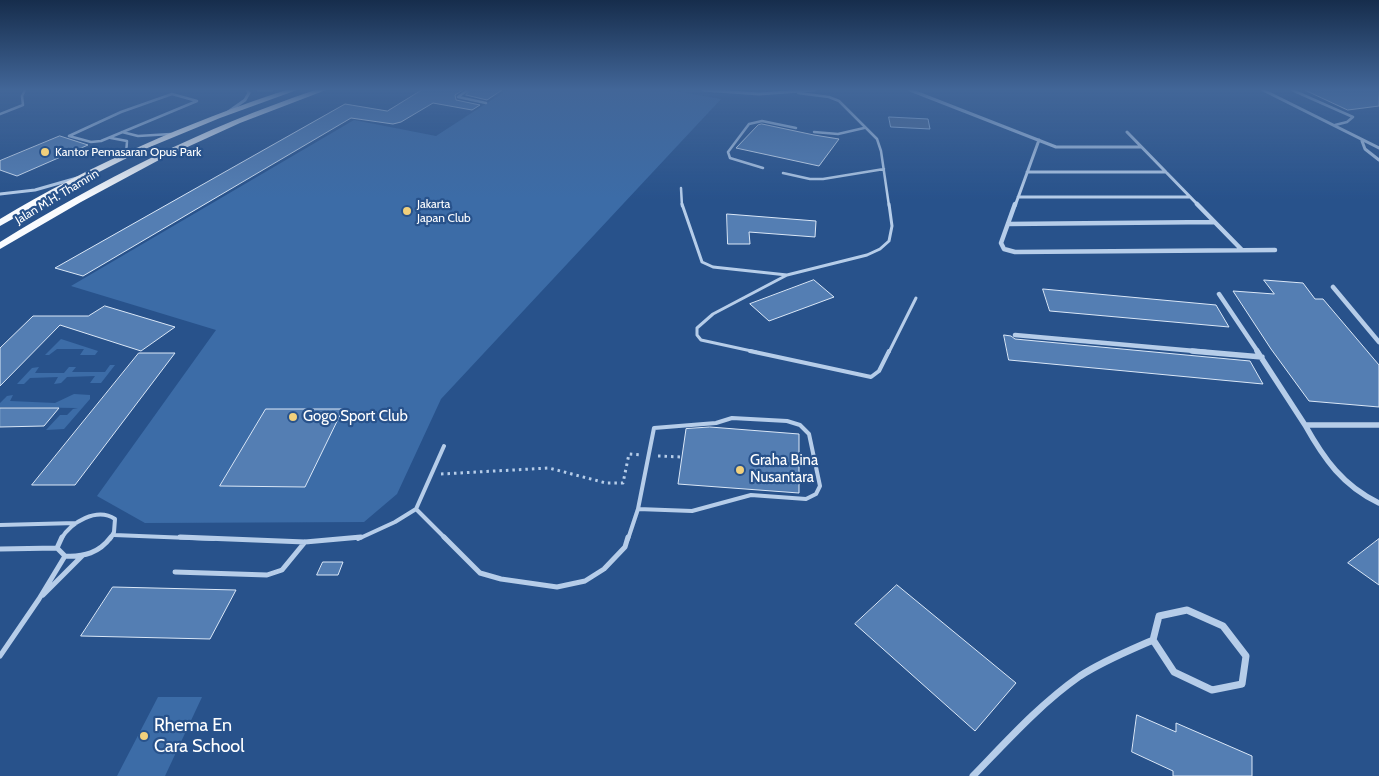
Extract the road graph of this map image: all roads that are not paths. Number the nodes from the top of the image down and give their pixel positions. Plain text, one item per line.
1 (90, 126) edge
2 (136, 126) edge
3 (193, 126) edge
4 (226, 126) edge
5 (747, 126) edge
6 (787, 126) edge
7 (1003, 126) edge
8 (1338, 126) edge
9 (796, 128) dead end
10 (864, 128) joint
11 (122, 132) junction
12 (814, 132) dead end
13 (1127, 132) dead end
14 (174, 134) junction
15 (110, 138) junction
16 (1039, 140) junction
17 (1362, 140) junction
18 (1141, 147) junction
19 (1379, 148) edge
20 (126, 155) junction
21 (1379, 160) edge
22 (763, 168) dead end
23 (884, 169) junction
24 (1027, 172) junction
25 (1166, 172) junction
26 (783, 173) dead end
27 (87, 175) junction
28 (681, 188) dead end
29 (0, 194) edge
30 (1190, 196) junction
31 (1018, 197) junction
32 (43, 198) junction
33 (71, 202) junction
34 (43, 219) junction
35 (4, 221) edge
36 (1214, 222) junction
37 (1008, 224) junction
38 (0, 246) edge
39 (1242, 250) junction
40 (1275, 250) dead end
41 (787, 275) junction
42 (1333, 287) dead end
43 (1219, 294) dead end
44 (916, 298) dead end
45 (1015, 335) dead end
46 (1379, 342) edge
47 (1262, 357) junction
48 (1305, 425) junction
49 (1379, 425) edge
50 (444, 446) dead end
51 (1379, 503) edge
52 (638, 508) junction
53 (416, 509) junction
54 (76, 522) junction
55 (0, 526) edge
56 (114, 535) junction
57 (305, 542) junction
58 (57, 548) junction
59 (0, 549) edge
60 (65, 556) junction
61 (82, 556) junction
62 (175, 572) dead end
63 (39, 599) junction
64 (1153, 640) junction
65 (0, 656) edge
66 (973, 776) edge

1 - 15 lane
2 - 11 lane
3 - 14 main road, Jalan M.H. Thamrin
4 - 33 main road, Jalan M.H. Thamrin
5 - 22 lane
6 - 9 lane
7 - 16 street
8 - 17 street
10 - 12 lane
10 - 23 lane
11 - 14 lane
11 - 15 lane
13 - 18 street
14 - 20 main road, Jalan M.H. Thamrin
15 - 20 lane
16 - 18 street
16 - 24 street
17 - 19 street
17 - 21 street
18 - 25 street
20 - 27 main road, Jalan M.H. Thamrin
23 - 26 lane
23 - 41 lane
24 - 25 street
24 - 31 street
25 - 30 street
27 - 29 street
27 - 32 main road, Jalan M.H. Thamrin
28 - 41 lane
30 - 31 street
30 - 36 street
31 - 37 street
32 - 33 main road
32 - 35 main road, Jalan M.H. Thamrin
33 - 34 main road, Jalan M.H. Thamrin
34 - 35 main road
34 - 38 main road, Jalan M.H. Thamrin
36 - 37 street
36 - 39 street
37 - 39 street
39 - 40 street
41 - 44 lane
42 - 46 street
43 - 47 street
45 - 47 street
47 - 48 street
48 - 49 street
48 - 51 street
50 - 53 lane
52 - 52 lane
52 - 53 lane
53 - 57 lane
54 - 55 lane
54 - 56 lane
54 - 58 lane
56 - 57 lane
56 - 61 lane
57 - 62 lane
58 - 59 lane
58 - 60 lane
60 - 61 lane
60 - 63 lane
61 - 63 lane
63 - 65 lane
64 - 64 street
64 - 66 street

